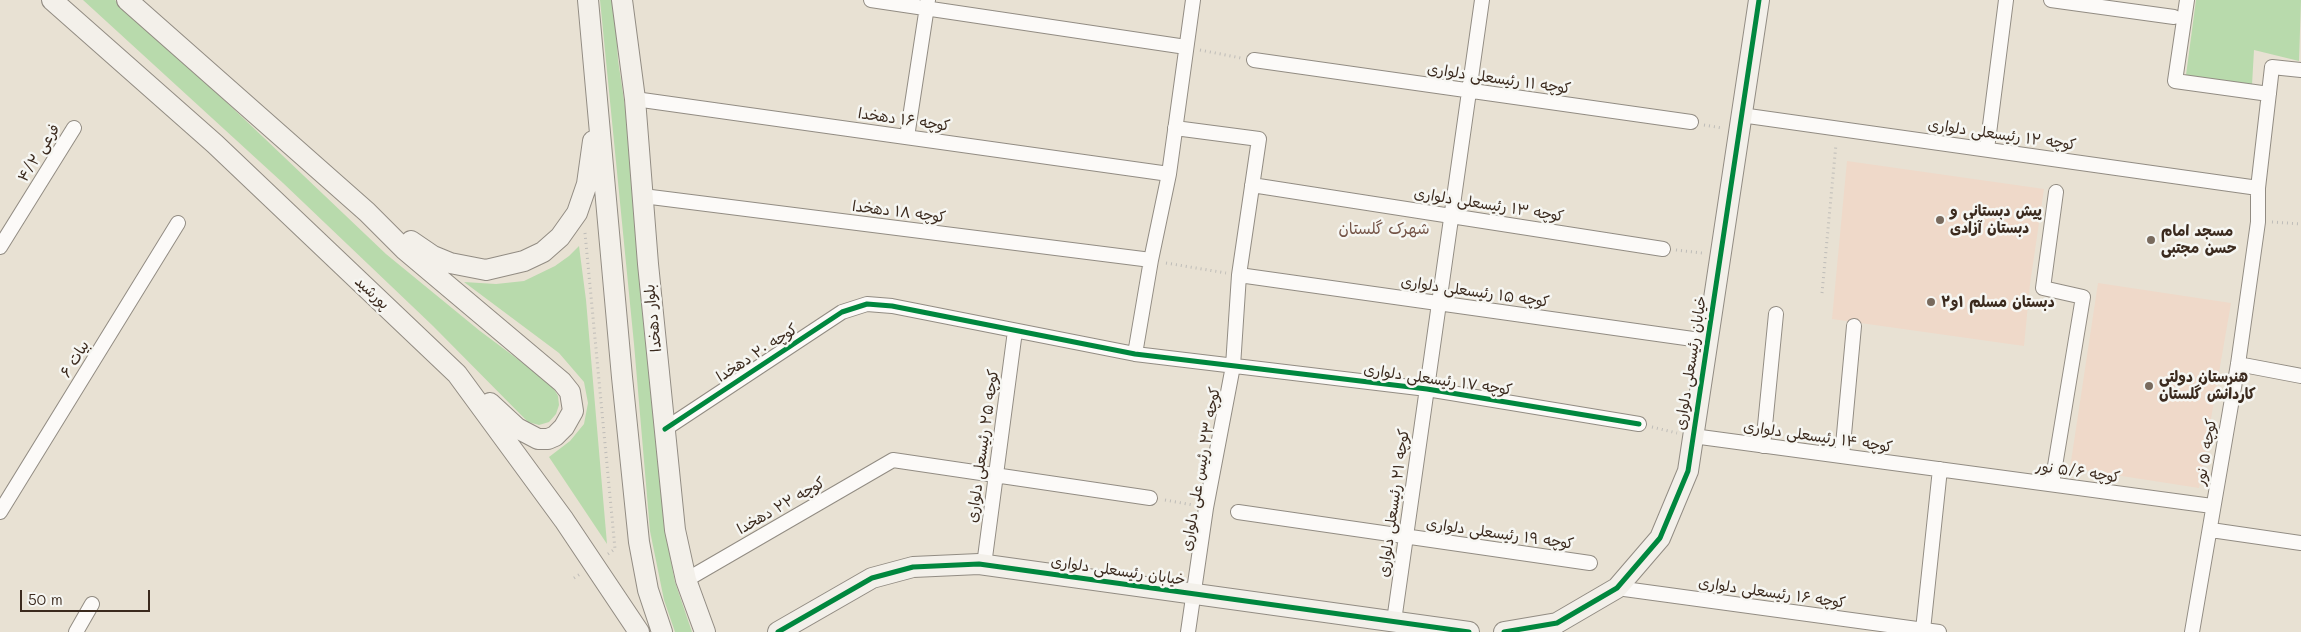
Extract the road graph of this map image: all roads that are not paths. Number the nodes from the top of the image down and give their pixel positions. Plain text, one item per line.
1 (52, 0) edge
2 (127, 0) edge
3 (588, 0) edge
4 (622, 0) edge
5 (871, 0) edge
6 (1193, 0) edge
7 (1482, 0) edge
8 (1759, 0) edge
9 (2006, 0) edge
10 (2051, 0) edge
11 (2187, 0) edge
12 (927, 4) edge
13 (2174, 17) dead end
14 (1186, 47) junction
15 (1254, 60) road end
16 (2301, 70) edge
17 (597, 90) junction
18 (1469, 91) junction
19 (2268, 94) junction
20 (635, 99) junction
21 (1691, 122) road end
22 (1740, 123) junction
23 (74, 128) dead end
24 (1175, 128) junction
25 (907, 137) junction
26 (1988, 149) junction
27 (1168, 174) junction
28 (1252, 185) junction
29 (2258, 188) junction
30 (2056, 192) dead end
31 (643, 196) junction
32 (367, 212) junction
33 (1451, 216) junction
34 (178, 223) dead end
35 (0, 247) edge
36 (1664, 248) road end
37 (1150, 260) junction
38 (1239, 275) junction
39 (1439, 303) junction
40 (867, 304) joint
41 (1776, 314) dead end
42 (1854, 326) dead end
43 (1015, 331) junction
44 (1707, 341) junction
45 (1135, 354) junction
46 (2238, 364) junction
47 (1233, 366) junction
48 (457, 374) junction
49 (2301, 376) edge
50 (1427, 389) junction
51 (1639, 424) road end
52 (665, 429) junction
53 (1693, 436) junction
54 (1763, 446) junction
55 (1842, 456) junction
56 (1940, 469) junction
57 (995, 475) junction
58 (2052, 484) junction
59 (1150, 498) road end
60 (2212, 506) junction
61 (0, 512) edge
62 (1238, 512) dead end
63 (2211, 530) junction
64 (1406, 537) junction
65 (2301, 543) edge
66 (1590, 563) dead end
67 (984, 565) junction
68 (686, 580) junction
69 (1617, 588) junction
70 (1193, 594) junction
71 (92, 604) dead end
72 (1394, 622) junction
73 (1434, 630) edge
74 (1923, 630) junction
75 (76, 632) edge
76 (639, 632) edge
77 (662, 632) edge
78 (705, 632) edge
79 (778, 632) edge
80 (1188, 632) edge
81 (1469, 632) edge
82 (1504, 632) edge
83 (1938, 632) edge
84 (2192, 632) edge

1 - 48 main road, پورشید
2 - 32 main road
3 - 17 main road
4 - 20 main road, بلوار دهخدا
5 - 12 street
6 - 14 street
7 - 18 street, کوچه ۲۱ رئیسعلی دلواری
8 - 22 main road, خیابان رئیسعلی دلواری
9 - 26 street
10 - 13 street
11 - 19 street
12 - 14 street
12 - 25 street
14 - 24 street
15 - 18 street, کوچه ۱۱ رئیسعلی دلواری
16 - 19 street, کوچه ۵ نور
17 - 32 main road
17 - 77 main road
18 - 21 street, کوچه ۱۱ رئیسعلی دلواری
18 - 33 street, کوچه ۲۱ رئیسعلی دلواری
19 - 29 street, کوچه ۵ نور
20 - 25 street, کوچه ۱۶ دهخدا
20 - 31 main road, بلوار دهخدا
22 - 26 street, کوچه ۱۲ رئیسعلی دلواری
22 - 44 main road, خیابان رئیسعلی دلواری
23 - 35 street, فرعی ۴/۲
24 - 27 street
24 - 28 street, کوچه ۲۳ رئیس علی دلواری
25 - 27 street, کوچه ۱۶ دهخدا
26 - 29 street, کوچه ۱۲ رئیسعلی دلواری
27 - 37 street
28 - 33 street, کوچه ۱۳ رئیسعلی دلواری
28 - 38 street, کوچه ۲۳ رئیس علی دلواری
29 - 46 street, کوچه ۵ نور
30 - 58 street
31 - 37 street, کوچه ۱۸ دهخدا
31 - 52 main road, بلوار دهخدا
32 - 48 main road
33 - 36 street, کوچه ۱۳ رئیسعلی دلواری
33 - 39 street, کوچه ۲۱ رئیسعلی دلواری
34 - 61 street, بیات ۶
37 - 45 street
38 - 39 street, کوچه ۱۵ رئیسعلی دلواری
38 - 47 street, کوچه ۲۳ رئیس علی دلواری
39 - 44 street, کوچه ۱۵ رئیسعلی دلواری
39 - 50 street, کوچه ۲۱ رئیسعلی دلواری
40 - 43 street, کوچه ۱۷ رئیسعلی دلواری
40 - 52 street, کوچه ۲۰ دهخدا
41 - 54 street
42 - 55 street
43 - 45 street, کوچه ۱۷ رئیسعلی دلواری
43 - 57 street, کوچه ۲۵ رئیسعلی دلواری
44 - 53 main road, خیابان رئیسعلی دلواری
45 - 47 street, کوچه ۱۷ رئیسعلی دلواری
46 - 49 street
46 - 60 street, کوچه ۵ نور
47 - 50 street, کوچه ۱۷ رئیسعلی دلواری
47 - 70 street, کوچه ۲۳ رئیس علی دلواری
48 - 76 main road, پورشید
50 - 51 street, کوچه ۱۷ رئیسعلی دلواری
50 - 64 street, کوچه ۲۱ رئیسعلی دلواری
52 - 68 main road, بلوار دهخدا
53 - 54 street, کوچه ۱۴ رئیسعلی دلواری
53 - 69 main road, خیابان رئیسعلی دلواری
54 - 55 street, کوچه ۱۴ رئیسعلی دلواری
55 - 56 street, کوچه ۱۴ رئیسعلی دلواری
56 - 58 street, کوچه ۵/۶ نور
56 - 74 street
57 - 59 street
57 - 67 street, کوچه ۲۵ رئیسعلی دلواری
57 - 68 street, کوچه ۲۲ دهخدا
58 - 60 street, کوچه ۵/۶ نور
60 - 63 street, کوچه ۵ نور
62 - 64 street, کوچه ۱۹ رئیسعلی دلواری
63 - 65 street
63 - 84 street, کوچه ۵ نور
64 - 66 street, کوچه ۱۹ رئیسعلی دلواری
64 - 72 street, کوچه ۲۱ رئیسعلی دلواری
67 - 70 main road, خیابان رئیسعلی دلواری
67 - 79 main road, خیابان رئیسعلی دلواری
68 - 78 main road, بلوار دهخدا
69 - 74 street, کوچه ۱۶ رئیسعلی دلواری
69 - 82 main road, خیابان رئیسعلی دلواری
70 - 72 main road, خیابان رئیسعلی دلواری
70 - 80 street, کوچه ۲۳ رئیس علی دلواری
71 - 75 street
72 - 73 main road, خیابان رئیسعلی دلواری
73 - 81 main road, خیابان رئیسعلی دلواری
74 - 83 street, کوچه ۱۶ رئیسعلی دلواری

